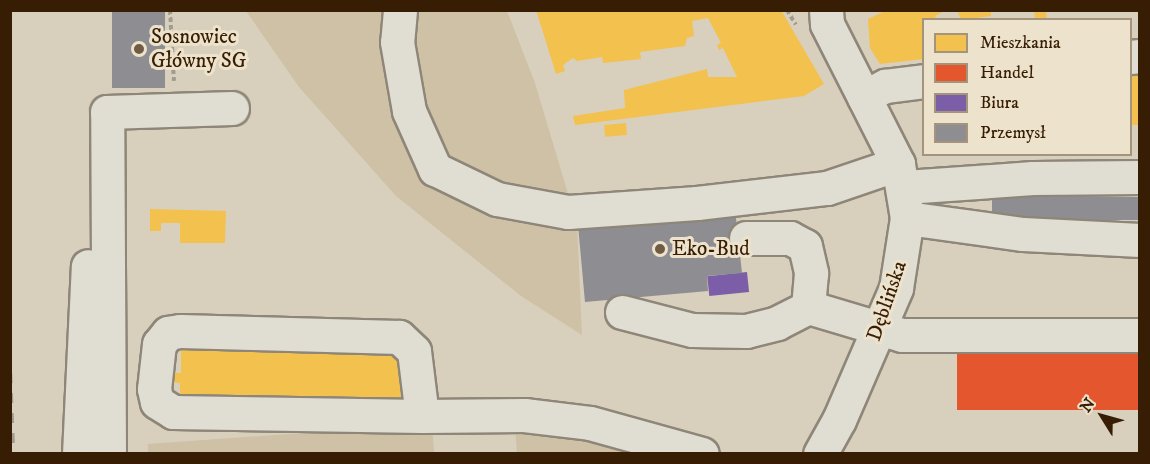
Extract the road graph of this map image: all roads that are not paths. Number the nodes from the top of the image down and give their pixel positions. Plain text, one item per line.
1 (400, 10) edge
2 (826, 10) edge
3 (922, 81) edge
4 (864, 97) junction
5 (232, 108) dead end
6 (1140, 177) edge
7 (903, 190) junction
8 (90, 231) dead end
9 (746, 238) dead end
10 (1140, 240) edge
11 (808, 307) junction
12 (622, 312) dead end
13 (879, 329) junction
14 (1140, 335) edge
15 (422, 416) junction
16 (79, 453) edge
17 (109, 453) edge
18 (702, 453) edge
19 (820, 453) edge

1 - 7 street
2 - 4 street
3 - 4 street
4 - 7 street
5 - 17 street
6 - 7 street
7 - 10 street
7 - 13 street, Dęblińska
8 - 16 street
9 - 11 street
11 - 12 street
11 - 13 street
13 - 14 street
13 - 19 street, Dęblińska
15 - 15 street
15 - 18 street

